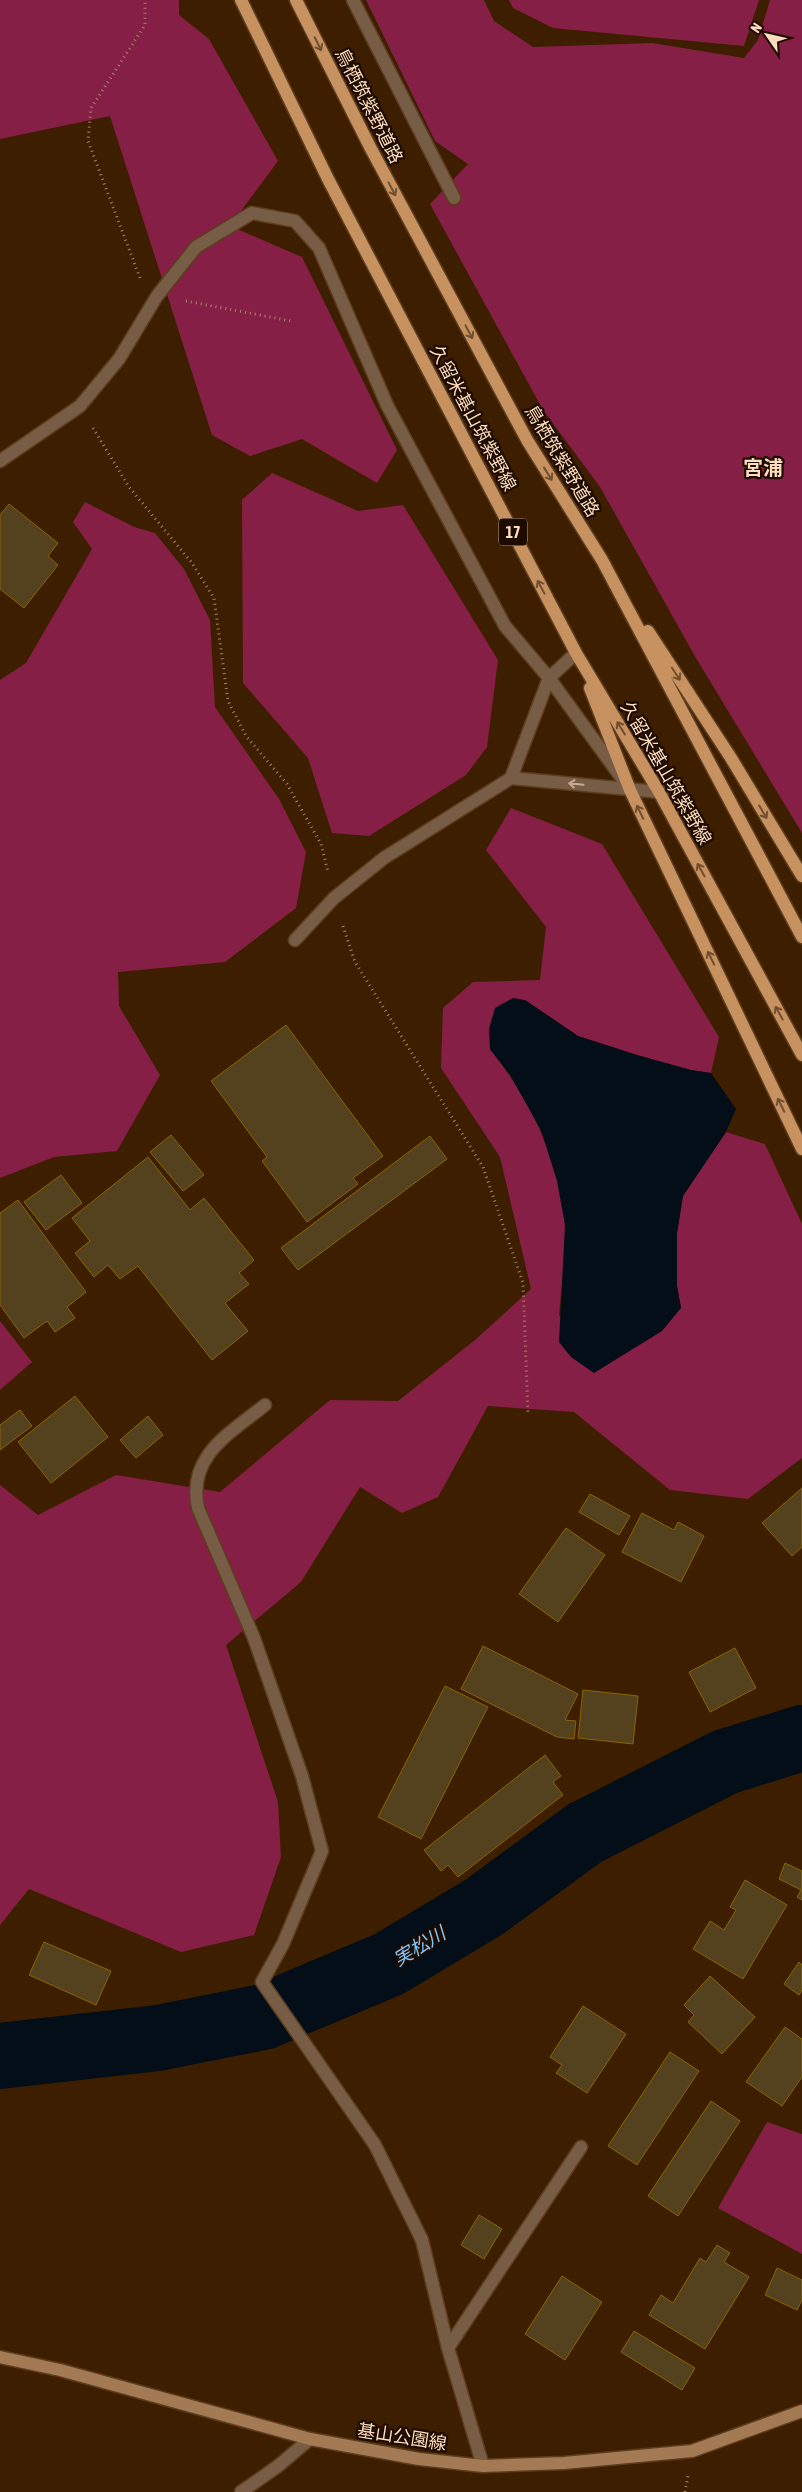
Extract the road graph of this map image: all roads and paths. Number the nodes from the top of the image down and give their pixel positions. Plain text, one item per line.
1 (145, 0) edge
2 (241, 0) edge
3 (296, 0) edge
4 (352, 0) edge
5 (454, 198) dead end
6 (158, 296) junction
7 (291, 320) dead end
8 (0, 460) edge
9 (602, 560) junction
10 (576, 653) junction
11 (549, 678) junction
12 (511, 778) junction
13 (630, 790) junction
14 (659, 792) junction
15 (802, 876) edge
16 (802, 937) edge
17 (295, 940) dead end
18 (802, 1055) edge
19 (802, 1149) edge
20 (265, 1405) dead end
21 (582, 2147) dead end
22 (448, 2348) junction
23 (0, 2357) edge
24 (802, 2411) edge
25 (310, 2439) junction
26 (483, 2466) junction
27 (241, 2492) edge

1 - 6 path
10 -> 2 main road, 久留米基山筑紫野線 / 17
3 -> 9 main road, 鳥栖筑紫野道路
4 - 5 street
6 - 7 path
6 - 8 street
6 - 11 street
9 -> 15 main road
9 - 16 main road, 鳥栖筑紫野道路
10 - 11 street
10 - 13 main road
14 -> 10 main road, 久留米基山筑紫野線 / 17
11 - 12 street
11 - 13 street
13 -> 12 street
12 - 17 street
13 - 14 street
19 -> 13 main road
18 -> 14 main road, 久留米基山筑紫野線 / 17
20 - 22 street
21 - 22 street
22 - 26 street
23 - 25 main road, 基山公園線
24 - 26 main road, 基山公園線
25 - 26 main road, 基山公園線
25 - 27 street

